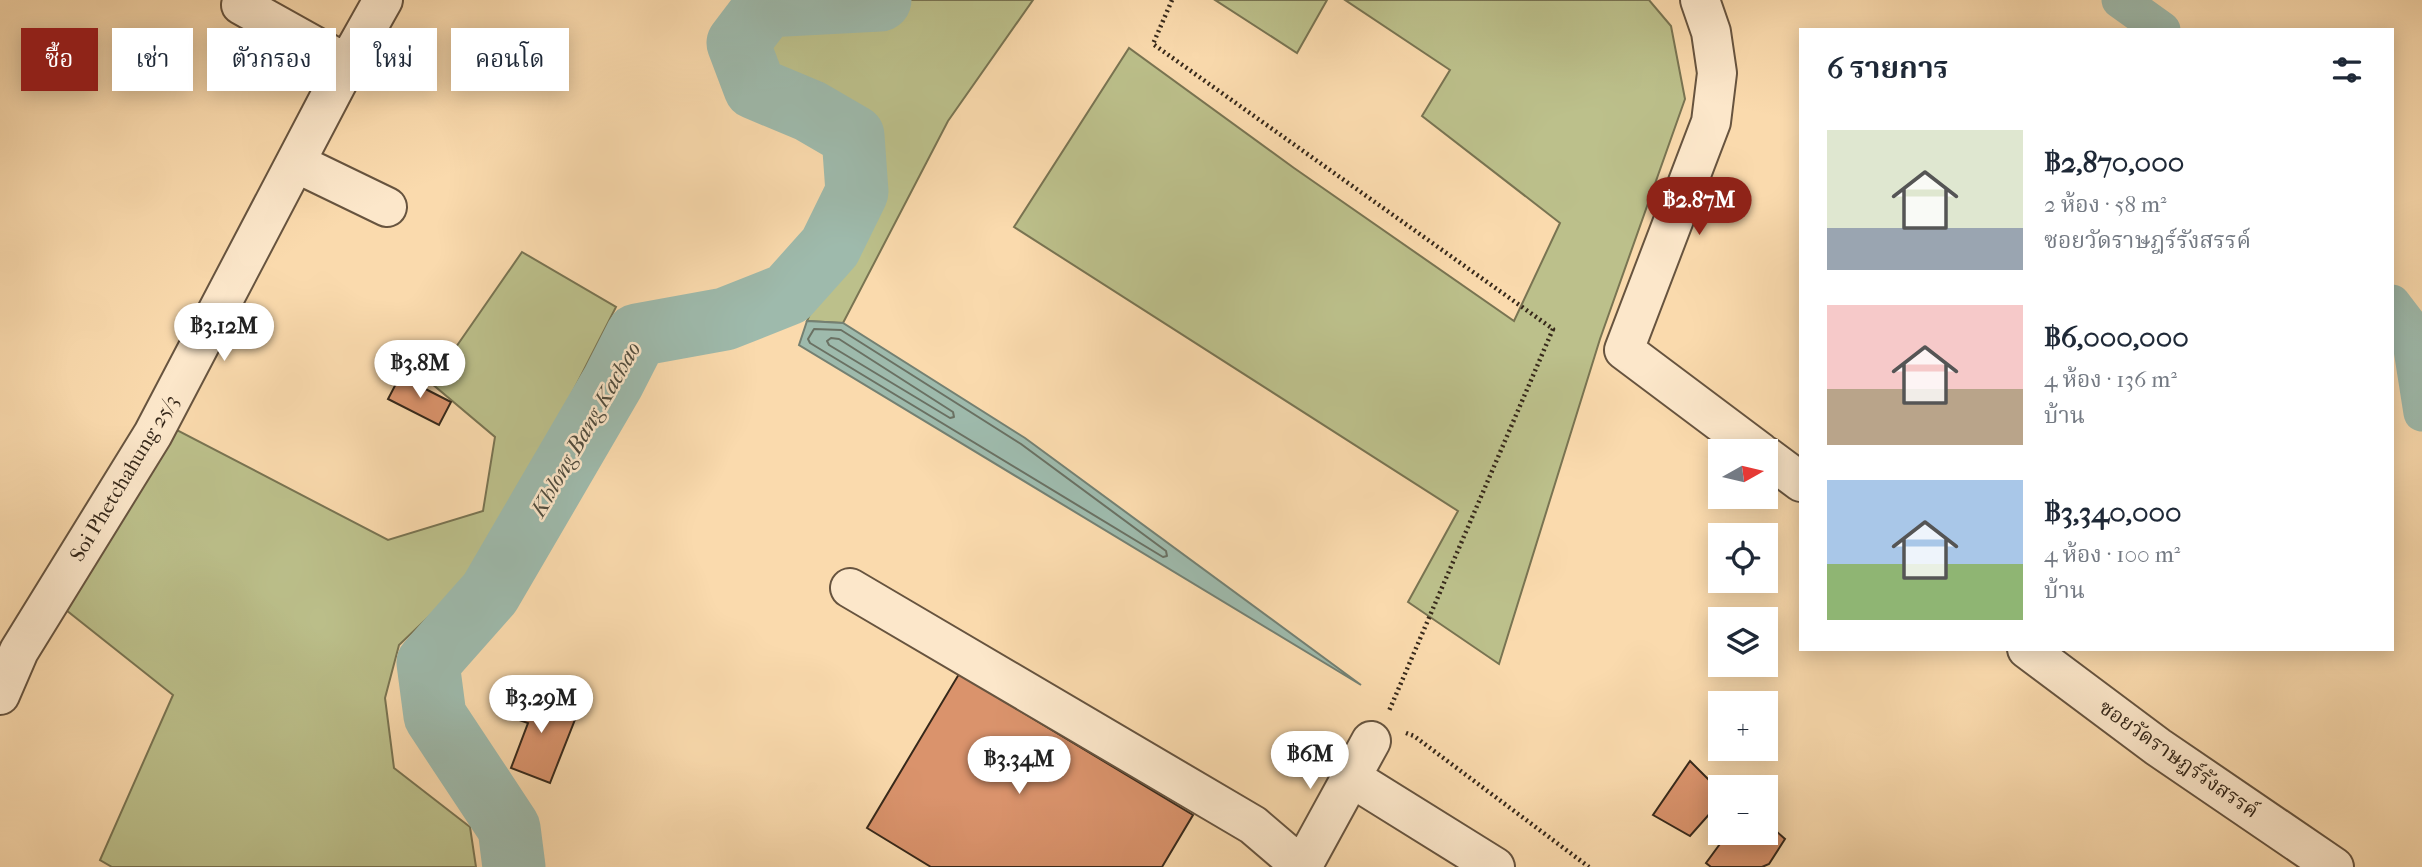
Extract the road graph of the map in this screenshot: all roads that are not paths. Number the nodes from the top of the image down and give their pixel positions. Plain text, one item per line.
1 (383, 0) edge
2 (1700, 0) edge
3 (241, 5) dead end
4 (347, 64) junction
5 (296, 163) junction
6 (387, 208) dead end
7 (1743, 439) edge
8 (1778, 465) edge
9 (1799, 481) edge
10 (850, 588) dead end
11 (2030, 651) edge
12 (0, 695) edge
13 (1387, 729) road end
14 (1352, 778) junction
15 (1302, 867) edge
16 (1495, 867) edge
17 (2334, 867) edge

1 - 4 street, Soi Phetchahung 25/3
2 - 7 street
3 - 4 street
4 - 5 street, Soi Phetchahung 25/3
5 - 6 street
5 - 12 street, Soi Phetchahung 25/3
8 - 9 street
10 - 15 street
11 - 17 street, ซอยวัดราษฎร์รังสรรค์
13 - 14 street
14 - 15 street
14 - 16 street

